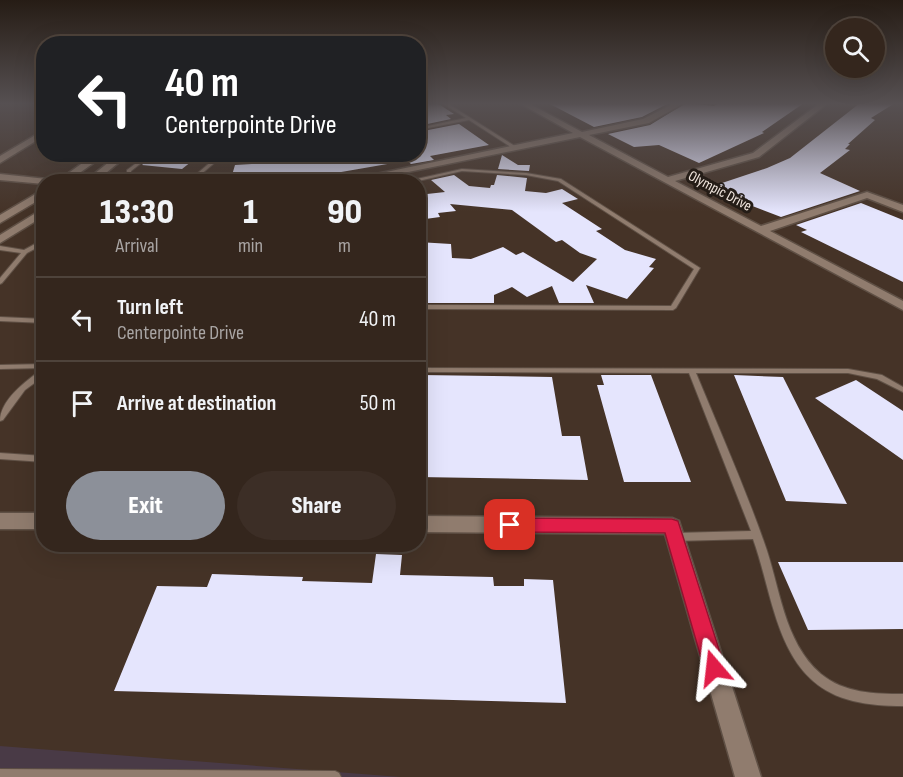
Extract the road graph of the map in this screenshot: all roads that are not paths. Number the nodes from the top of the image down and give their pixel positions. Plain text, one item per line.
1 (33, 139) edge
2 (502, 139) edge
3 (556, 139) edge
4 (590, 139) edge
5 (777, 139) edge
6 (516, 148) junction
7 (0, 160) edge
8 (90, 162) edge
9 (114, 162) edge
10 (141, 162) edge
11 (214, 162) edge
12 (72, 174) edge
13 (99, 174) edge
14 (129, 174) edge
15 (200, 174) edge
16 (383, 174) edge
17 (0, 177) edge
18 (426, 178) edge
19 (667, 180) junction
20 (36, 181) edge
21 (36, 197) edge
22 (903, 209) edge
23 (36, 216) edge
24 (0, 220) edge
25 (761, 230) junction
26 (0, 240) edge
27 (36, 246) edge
28 (0, 248) edge
29 (25, 252) junction
30 (0, 282) edge
31 (903, 306) edge
32 (426, 307) edge
33 (0, 319) edge
34 (36, 321) edge
35 (36, 366) edge
36 (0, 367) edge
37 (426, 370) edge
38 (692, 371) junction
39 (36, 378) edge
40 (903, 390) edge
41 (0, 418) edge
42 (0, 456) edge
43 (36, 458) edge
44 (0, 521) edge
45 (36, 521) edge
46 (426, 524) edge
47 (673, 531) junction
48 (756, 535) junction
49 (903, 700) edge
50 (0, 775) edge
51 (335, 777) edge
52 (747, 777) edge

1 - 7 street
2 - 6 lane
3 - 6 street
4 - 19 street, Olympic Drive
5 - 19 street
6 - 16 street
8 - 12 street
9 - 13 street
10 - 14 lane
11 - 15 lane
17 - 20 street
18 - 32 lane
19 - 25 street, Olympic Drive
21 - 24 street
22 - 25 street
23 - 26 street
25 - 31 street, Olympic Drive
27 - 29 lane
28 - 29 lane
29 - 30 lane
33 - 34 lane
35 - 36 lane
37 - 38 lane
38 - 40 lane
38 - 48 lane
39 - 41 lane
42 - 43 lane
44 - 45 street
46 - 47 street
47 - 48 lane
47 - 52 street
48 - 49 lane
50 - 51 lane

